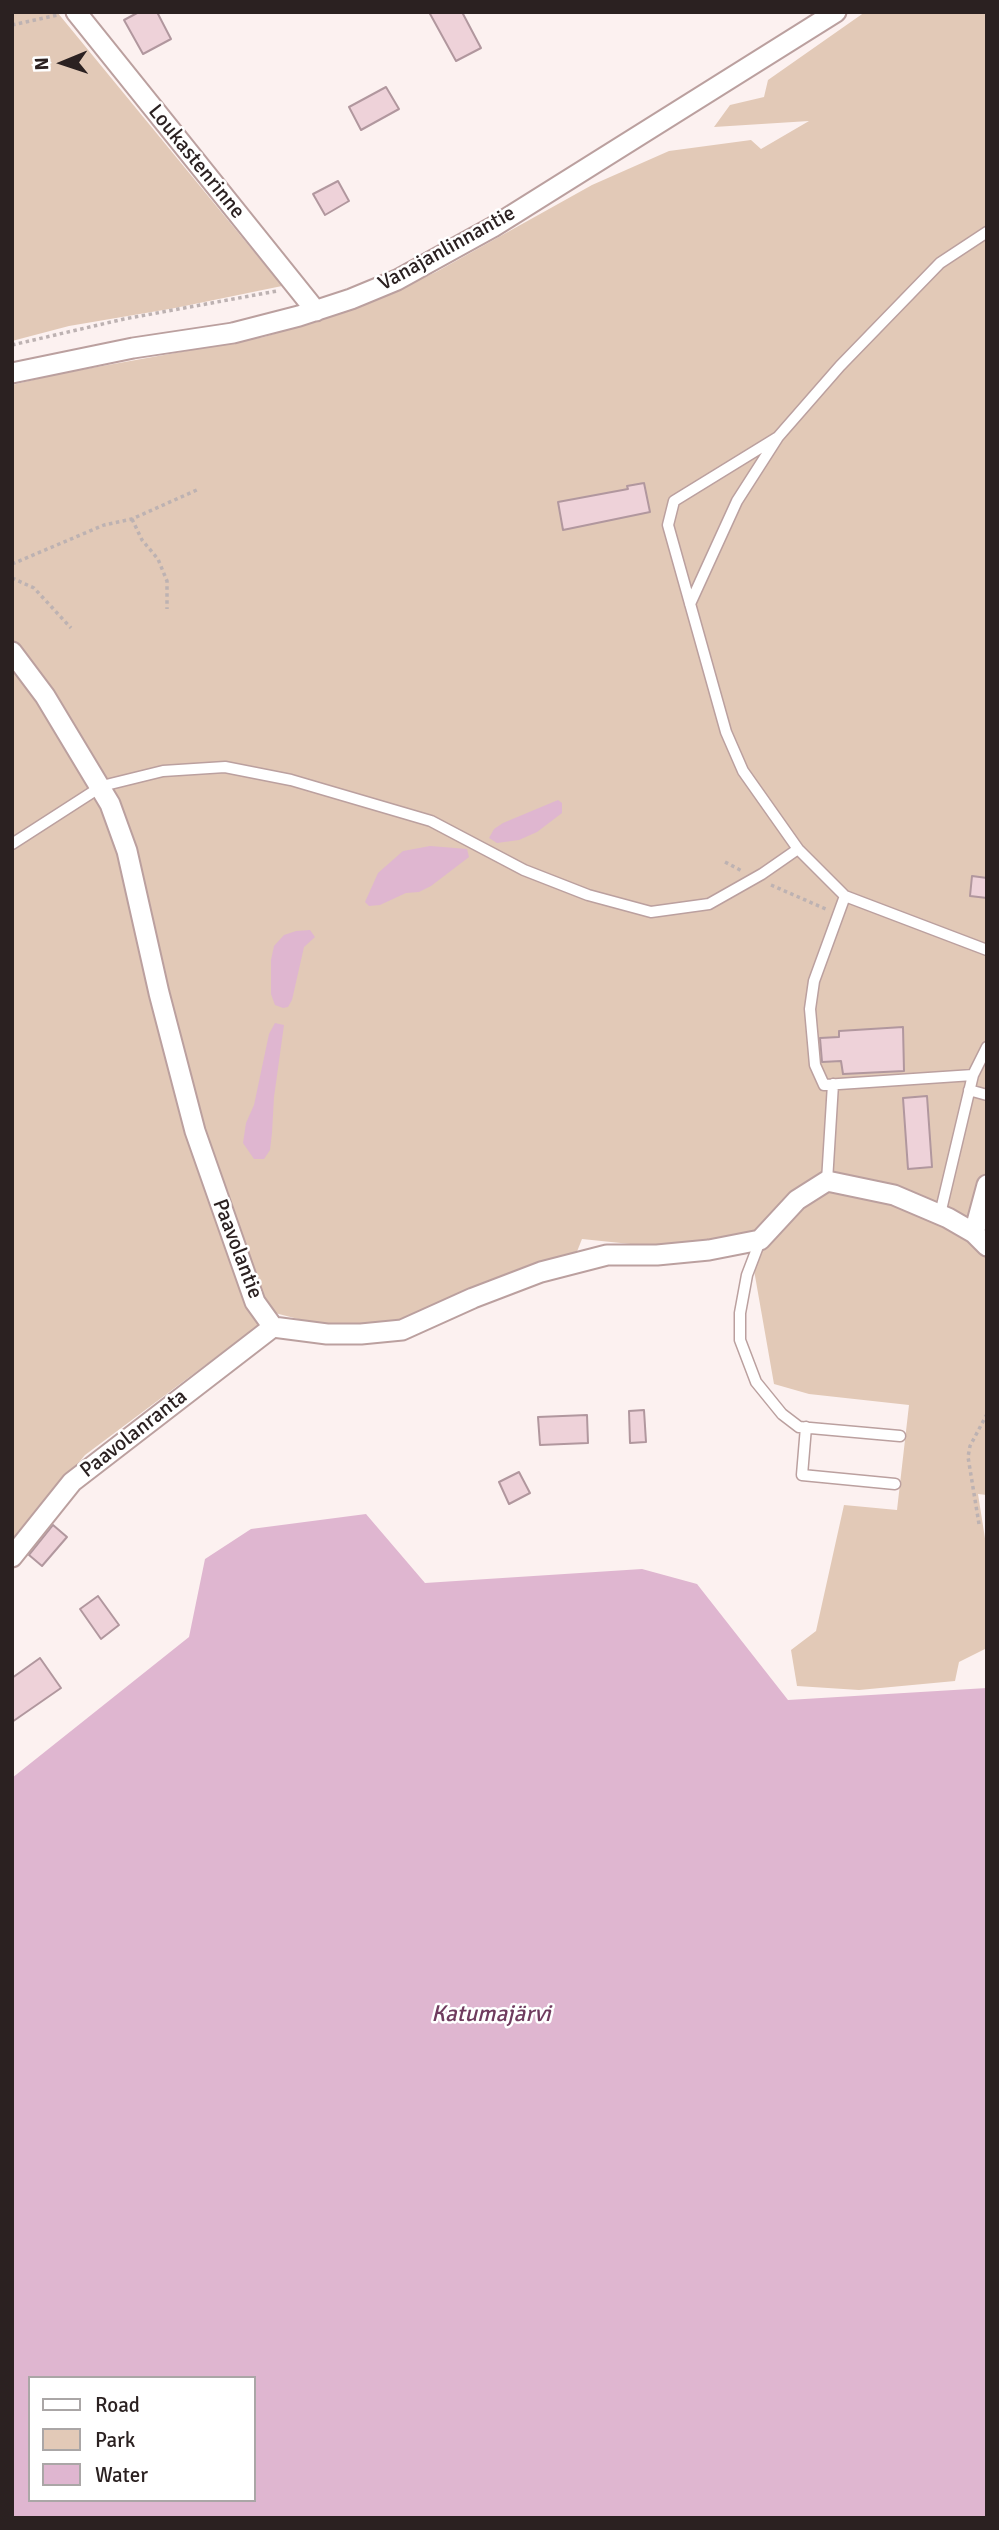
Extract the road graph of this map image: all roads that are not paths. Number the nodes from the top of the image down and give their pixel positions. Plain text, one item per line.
1 (836, 12) edge
2 (68, 13) edge
3 (987, 232) edge
4 (316, 311) junction
5 (12, 373) edge
6 (778, 437) junction
7 (690, 604) junction
8 (12, 652) edge
9 (102, 786) junction
10 (12, 844) edge
11 (798, 849) junction
12 (845, 896) junction
13 (987, 950) edge
14 (987, 1047) edge
15 (973, 1075) junction
16 (833, 1084) junction
17 (969, 1090) junction
18 (987, 1096) edge
19 (827, 1181) junction
20 (987, 1185) edge
21 (940, 1214) junction
22 (760, 1240) junction
23 (981, 1240) edge
24 (273, 1327) junction
25 (806, 1427) junction
26 (900, 1436) dead end
27 (895, 1484) dead end
28 (12, 1557) edge

1 - 4 street, Vanajanlinnantie
2 - 4 street, Loukastenrinne
3 - 6 lane
4 - 5 street, Vanajanlinnantie
6 - 7 lane
6 - 7 lane
7 - 11 lane
8 - 9 street, Paavolantie
9 - 10 lane
9 - 11 lane
9 - 24 street, Paavolantie
11 - 12 lane
12 - 13 lane
12 - 16 lane
14 - 15 lane
15 - 16 lane
15 - 17 lane
16 - 19 lane
17 - 18 lane
17 - 21 lane
19 - 21 street
19 - 22 street
20 - 23 street
21 - 23 street
22 - 24 street
22 - 25 lane
24 - 28 street, Paavolanranta
25 - 26 lane
25 - 27 lane

